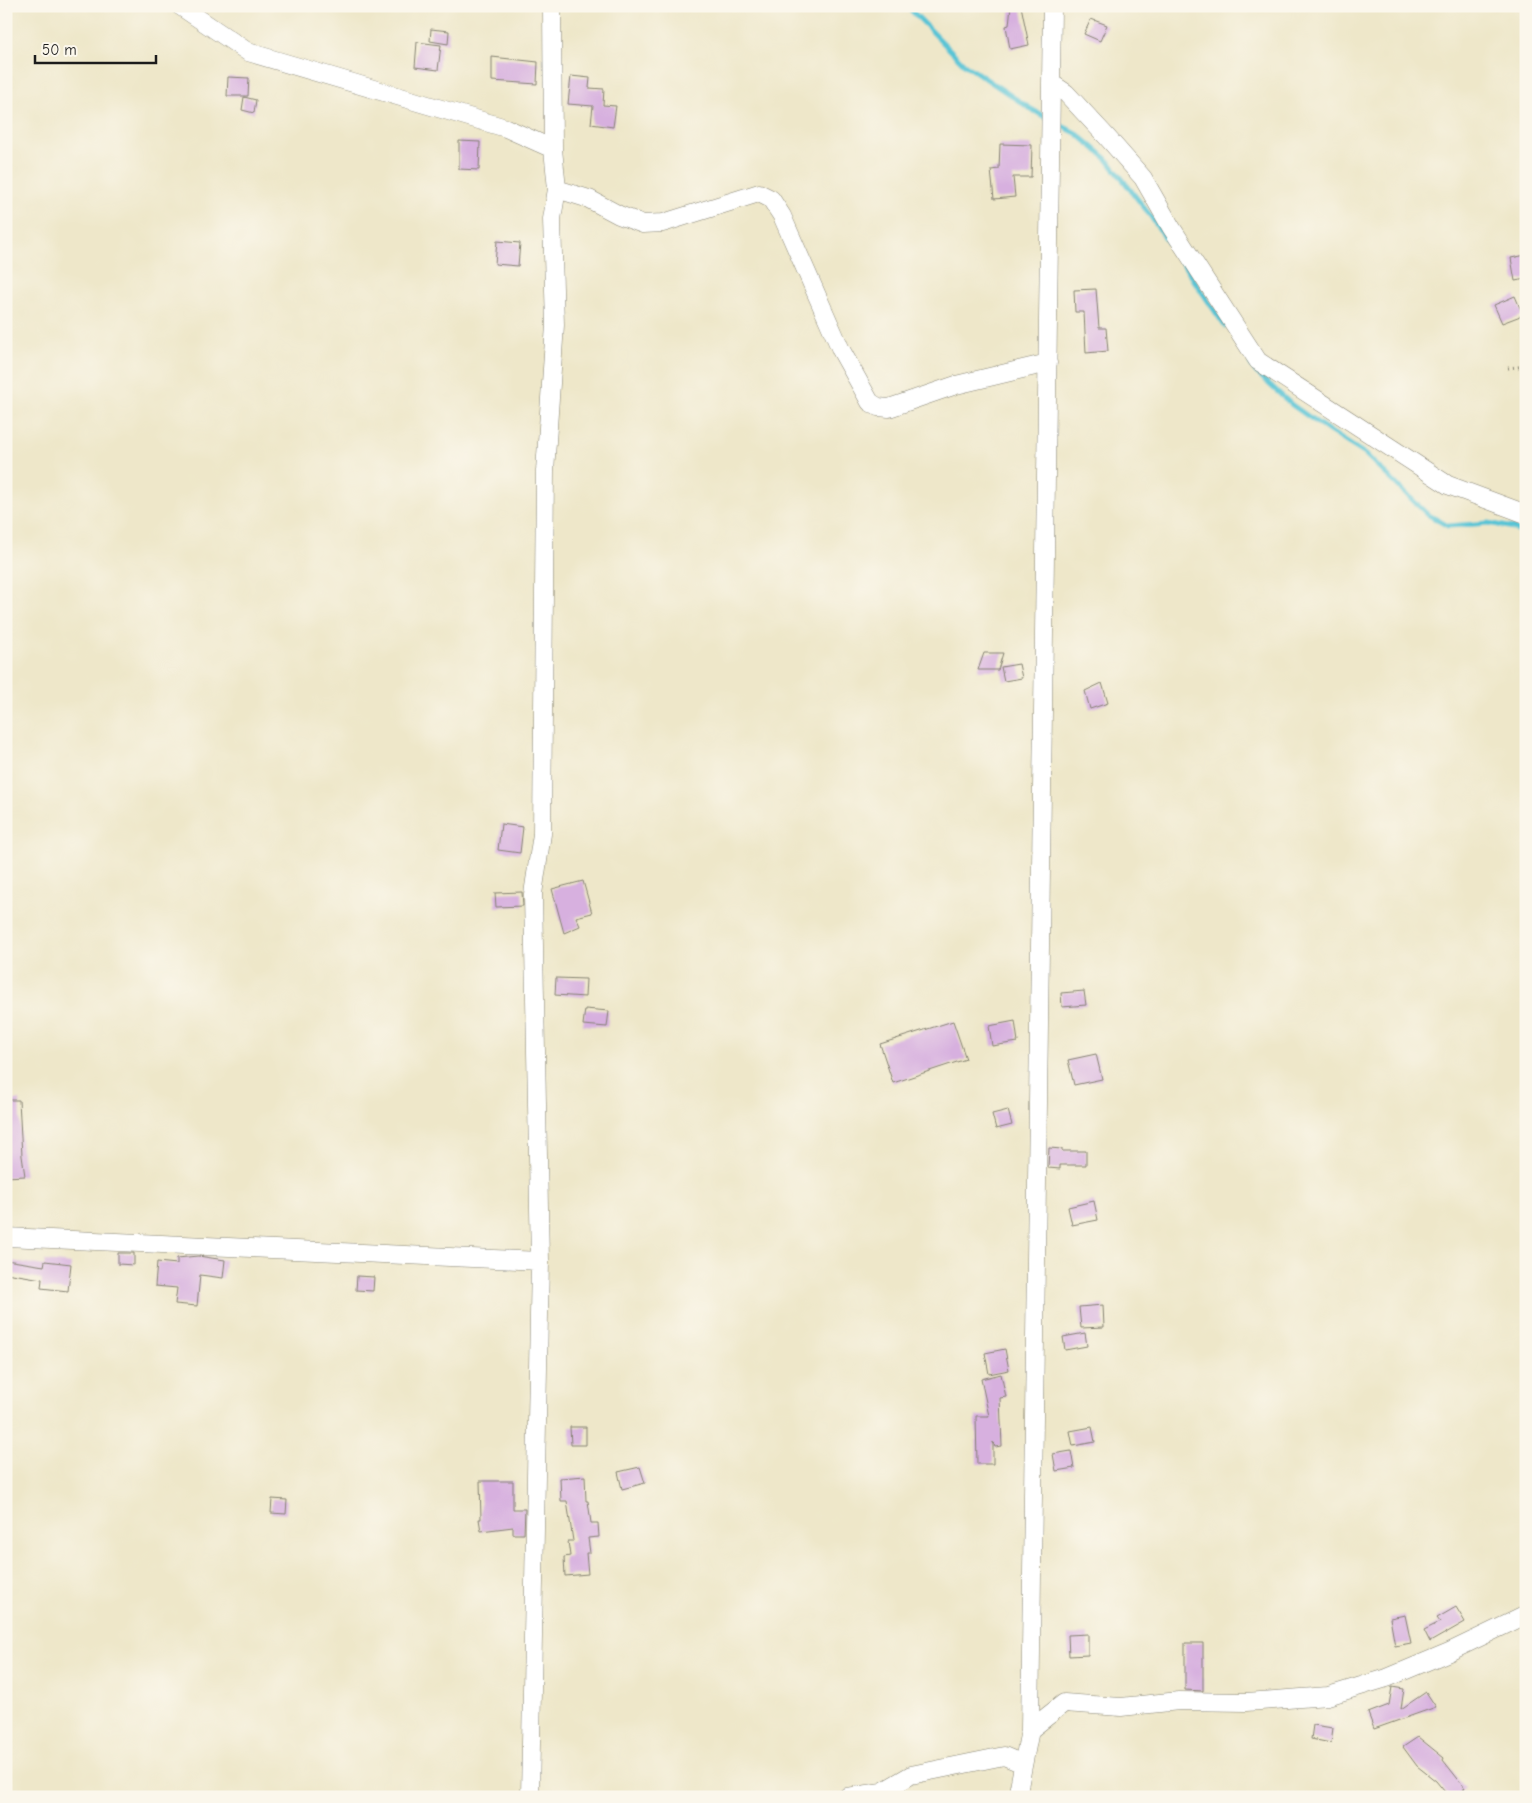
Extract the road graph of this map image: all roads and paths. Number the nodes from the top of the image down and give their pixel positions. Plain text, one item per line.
1 (180, 6) edge
2 (552, 6) edge
3 (1052, 6) edge
4 (1051, 83) junction
5 (553, 149) junction
6 (557, 189) junction
7 (1048, 363) junction
8 (1526, 366) edge
9 (1508, 368) dead end
10 (1526, 514) edge
11 (6, 1237) edge
12 (540, 1261) junction
13 (1526, 1615) edge
14 (1030, 1730) junction
15 (1024, 1764) junction
16 (530, 1797) edge
17 (847, 1797) edge
18 (1017, 1797) edge

1 - 5 street
2 - 5 street
3 - 4 street
4 - 7 street
4 - 10 street
5 - 6 street
6 - 7 street
6 - 12 street
7 - 14 street
8 - 9 path
11 - 12 street
12 - 16 street
13 - 14 street
14 - 15 street
15 - 17 street
15 - 18 street

